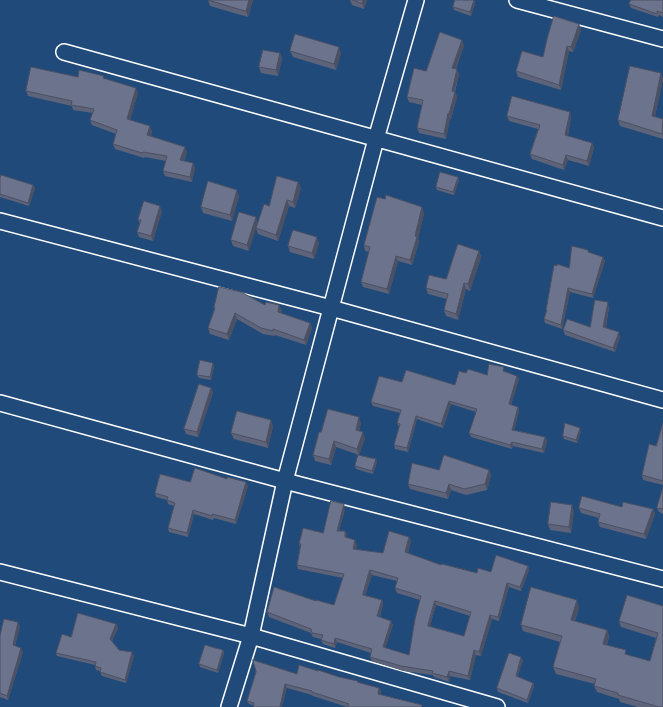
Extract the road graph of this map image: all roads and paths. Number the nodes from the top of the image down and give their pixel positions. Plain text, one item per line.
1 (416, 0) edge
2 (517, 0) edge
3 (663, 39) edge
4 (64, 52) dead end
5 (376, 139) junction
6 (663, 218) edge
7 (0, 220) edge
8 (331, 308) junction
9 (663, 400) edge
10 (0, 403) edge
11 (285, 481) junction
12 (0, 572) edge
13 (663, 579) edge
14 (252, 636) junction
15 (229, 707) edge
16 (497, 707) edge

1 - 5 street
2 - 3 street
4 - 5 street
5 - 6 street
5 - 8 street
7 - 8 street
8 - 9 street
8 - 11 street
10 - 11 street
11 - 13 street
11 - 14 street
12 - 14 street
14 - 15 street
14 - 16 street

